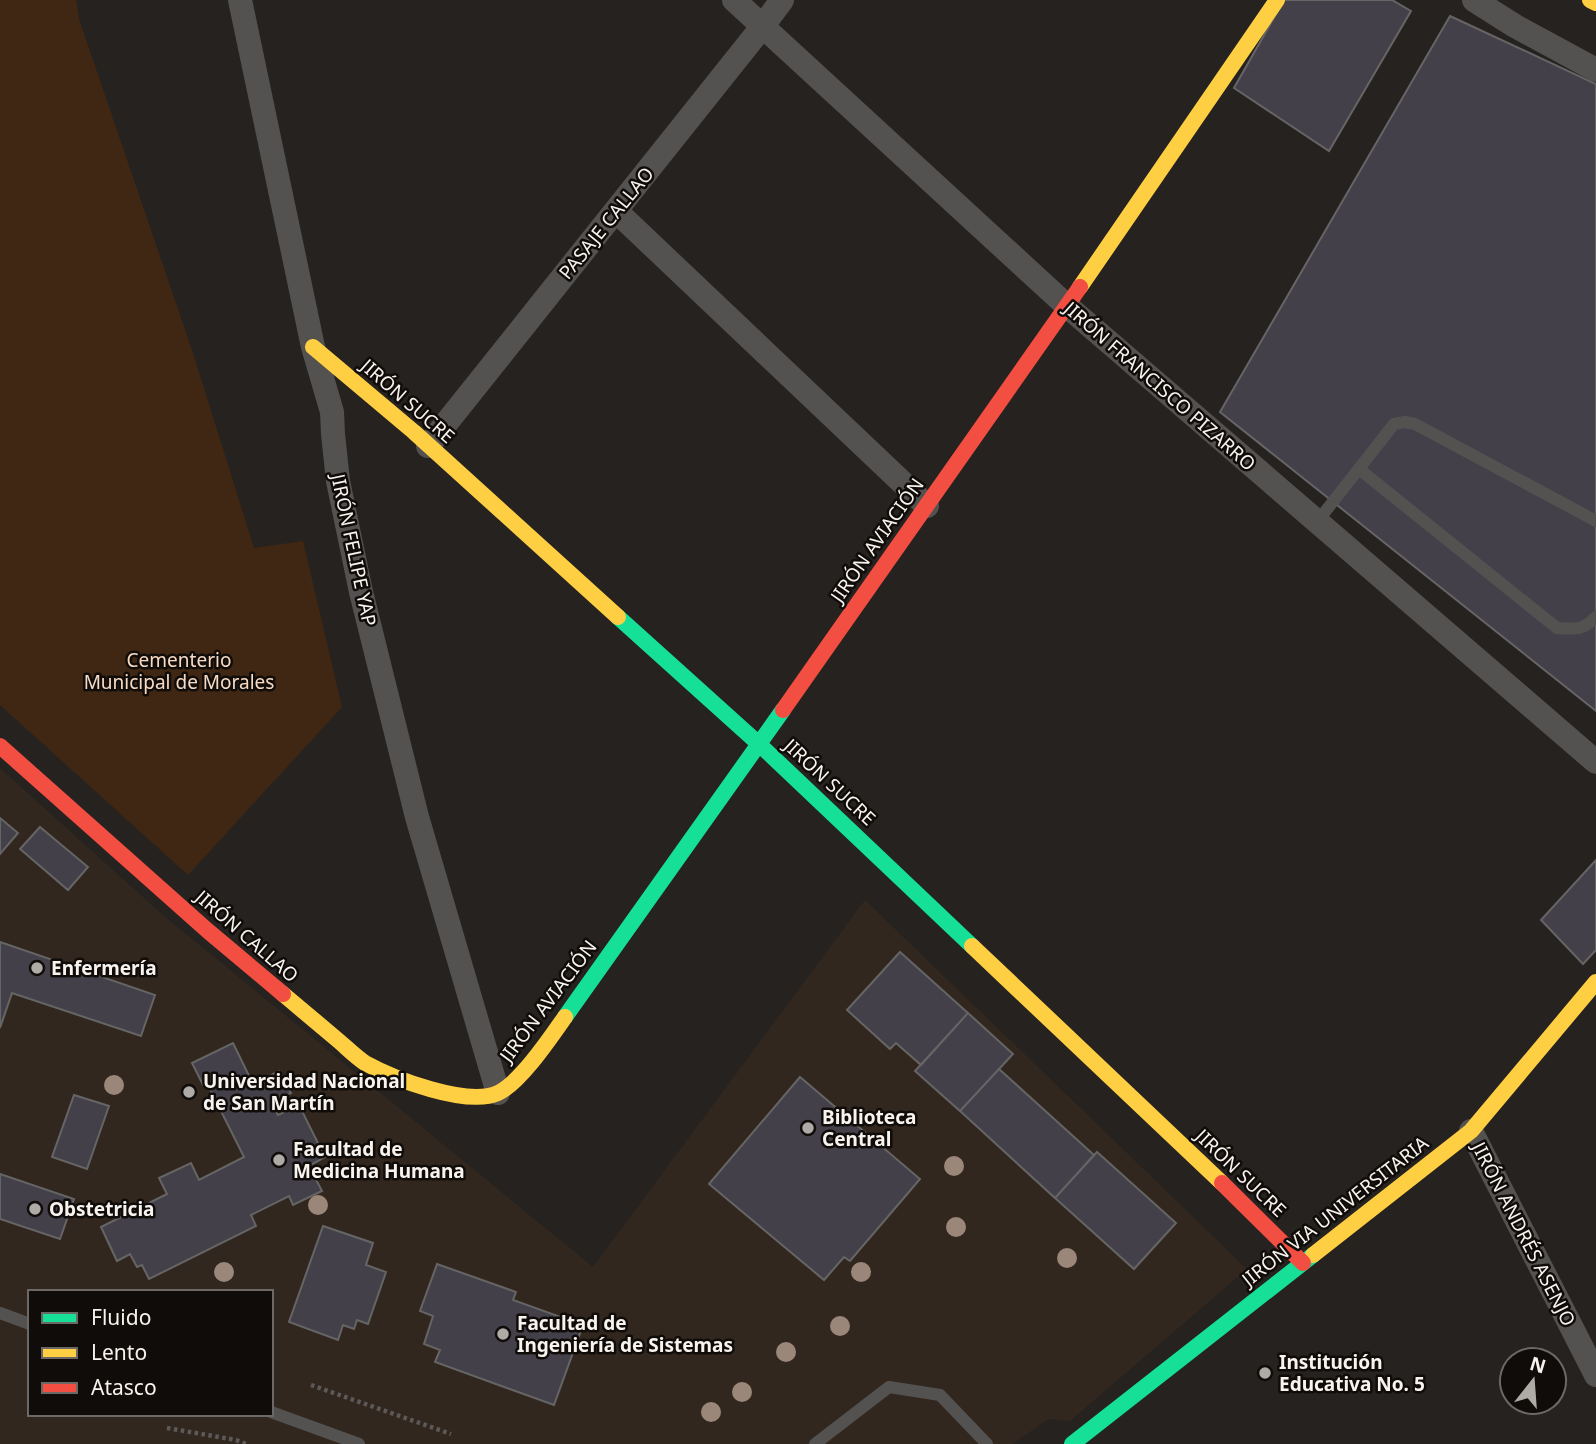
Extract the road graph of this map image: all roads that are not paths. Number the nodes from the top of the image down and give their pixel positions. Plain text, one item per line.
1 (240, 0) edge
2 (734, 0) edge
3 (782, 0) edge
4 (1277, 0) edge
5 (1474, 0) edge
6 (1491, 0) edge
7 (1590, 0) edge
8 (1596, 4) edge
9 (1515, 26) junction
10 (762, 27) junction
11 (1596, 70) edge
12 (616, 211) junction
13 (1068, 306) junction
14 (313, 347) junction
15 (428, 446) junction
16 (1359, 469) junction
17 (927, 506) junction
18 (1596, 521) edge
19 (1317, 522) junction
20 (1596, 617) edge
21 (760, 744) junction
22 (0, 746) edge
23 (1596, 762) edge
24 (1596, 982) edge
25 (498, 1093) junction
26 (1471, 1131) junction
27 (1303, 1263) junction
28 (0, 1313) edge
29 (28, 1323) edge
30 (1596, 1375) edge
31 (273, 1413) edge
32 (359, 1444) edge
33 (815, 1444) edge
34 (988, 1444) edge
35 (1072, 1444) edge

1 - 14 street, JIRÓN FELIPE YAP
2 - 10 street, JIRÓN FRANCISCO PIZARRO
3 - 10 street, PASAJE CALLAO
4 - 13 street, JIRÓN AVIACIÓN
5 - 9 street
6 - 9 street
7 - 8 street
9 - 11 street
10 - 12 street, PASAJE CALLAO
10 - 13 street, JIRÓN FRANCISCO PIZARRO
12 - 15 street, PASAJE CALLAO
12 - 17 street
13 - 17 street, JIRÓN AVIACIÓN
13 - 19 street, JIRÓN FRANCISCO PIZARRO
14 - 15 street, JIRÓN SUCRE
14 - 25 street, JIRÓN FELIPE YAP
15 - 21 street, JIRÓN SUCRE
16 - 18 lane
16 - 19 lane
16 - 20 lane
17 - 21 street, JIRÓN AVIACIÓN
19 - 23 street, JIRÓN FRANCISCO PIZARRO
21 - 25 street, JIRÓN AVIACIÓN
21 - 27 street, JIRÓN SUCRE
22 - 25 street, JIRÓN CALLAO
24 - 26 street, JIRÓN VIA UNIVERSITARIA
26 - 27 street, JIRÓN VIA UNIVERSITARIA
26 - 30 street, JIRÓN ANDRÉS ASENJO
27 - 35 street, JIRÓN VIA UNIVERSITARIA
28 - 29 lane
31 - 32 lane
33 - 34 lane

